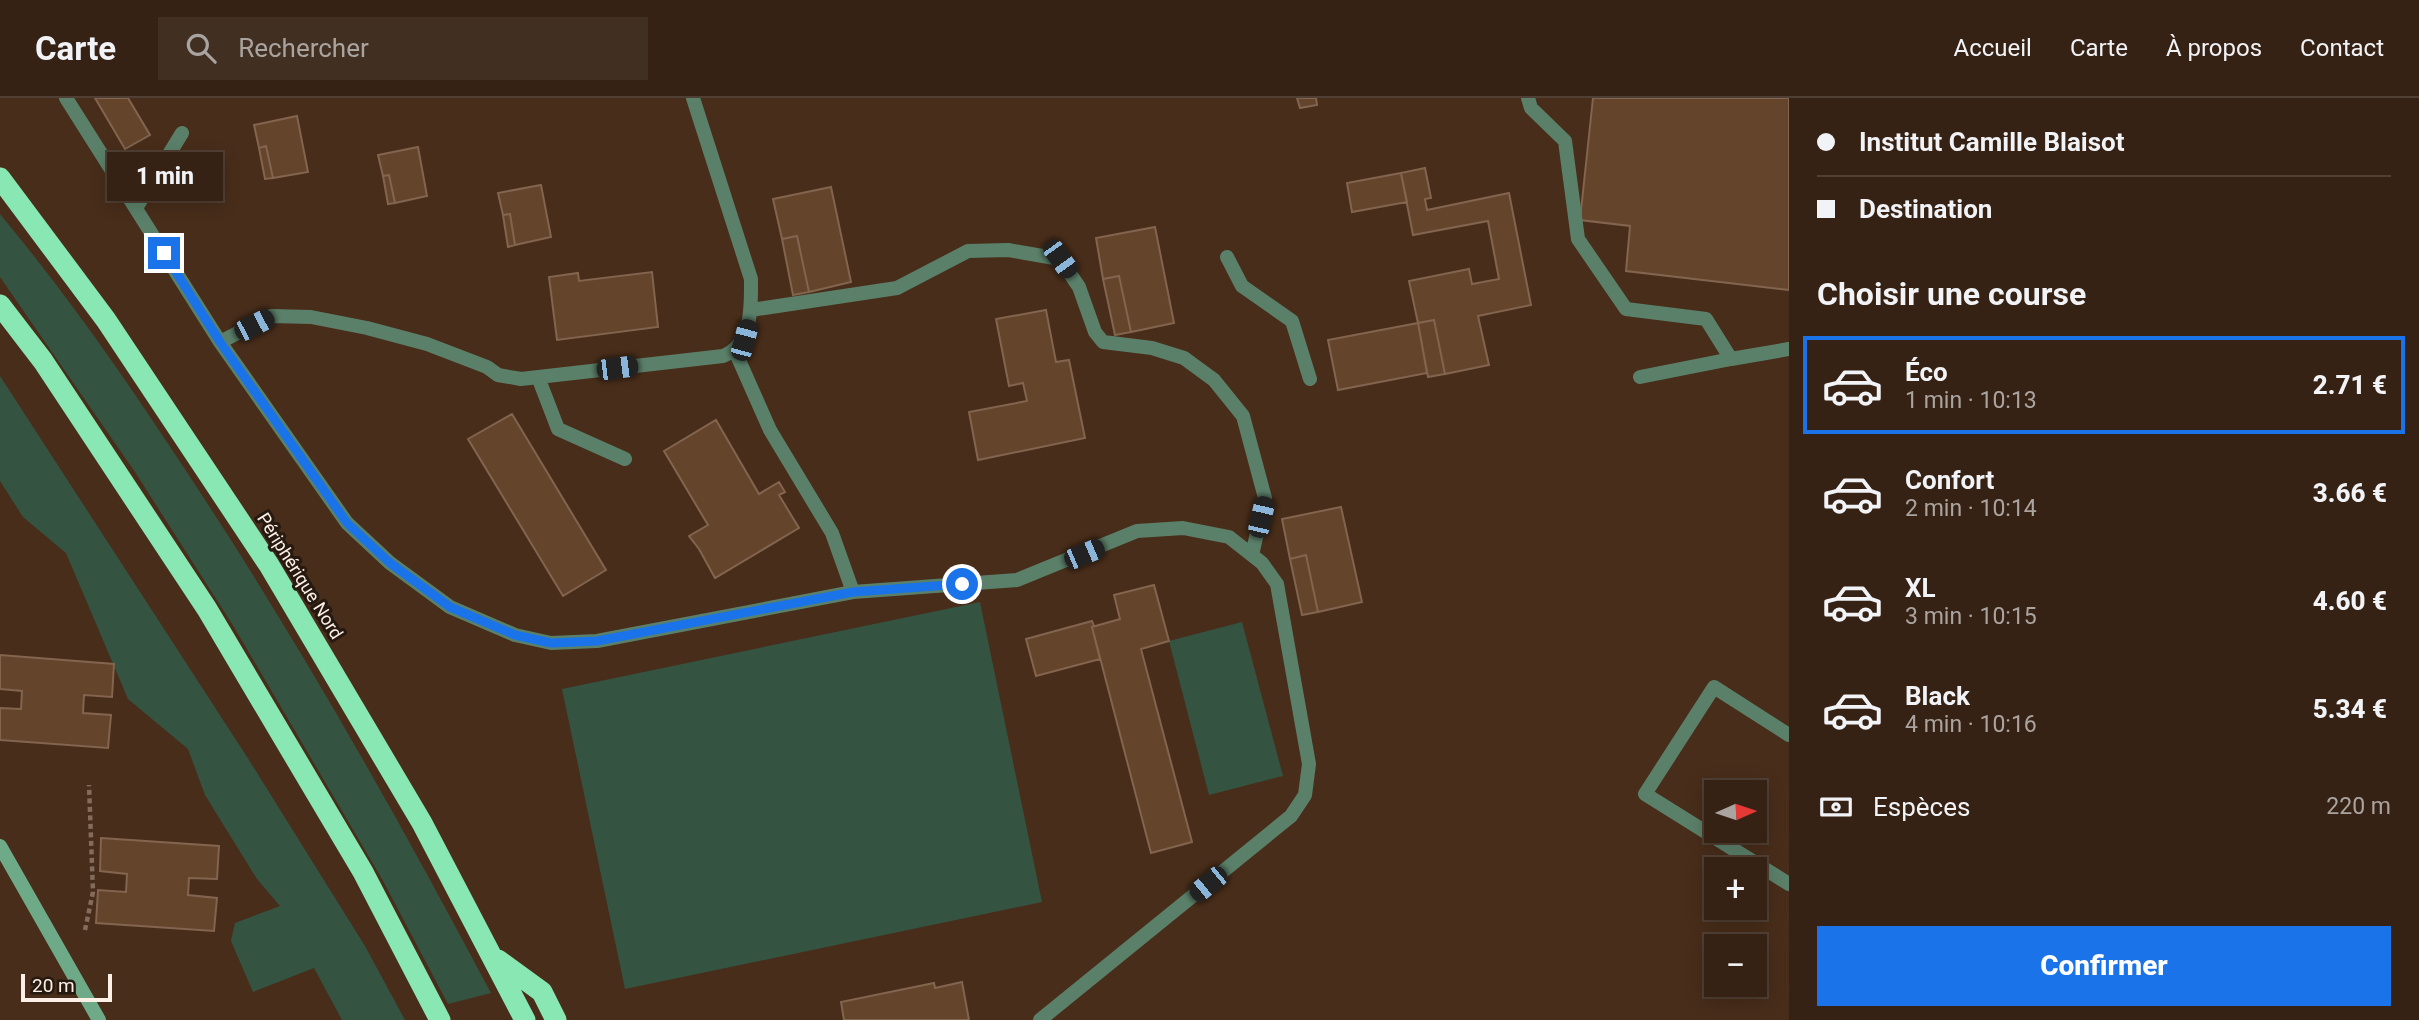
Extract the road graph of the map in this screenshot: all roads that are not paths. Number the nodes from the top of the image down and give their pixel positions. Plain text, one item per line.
1 (66, 98) edge
2 (693, 98) edge
3 (1528, 98) edge
4 (182, 133) dead end
5 (0, 178) edge
6 (136, 208) junction
7 (1227, 257) dead end
8 (0, 305) edge
9 (751, 310) junction
10 (220, 342) junction
11 (1789, 349) edge
12 (736, 351) junction
13 (1731, 359) junction
14 (538, 377) junction
15 (1640, 377) dead end
16 (1310, 379) dead end
17 (625, 458) dead end
18 (1252, 555) junction
19 (853, 592) junction
20 (1789, 735) edge
21 (0, 846) edge
22 (1789, 884) edge
23 (494, 957) junction
24 (99, 1020) edge
25 (440, 1020) edge
26 (525, 1020) edge
27 (556, 1020) edge
28 (1040, 1020) edge

1 - 6 lane
2 - 9 lane
3 - 13 lane
4 - 6 lane
5 - 23 highway, Périphérique Nord
6 - 10 lane
7 - 16 lane
8 - 25 highway
9 - 12 lane
9 - 18 lane
10 - 14 lane
10 - 19 lane
11 - 13 lane
12 - 14 lane
12 - 19 lane
13 - 15 lane
14 - 17 lane
18 - 19 lane
18 - 28 lane
20 - 22 lane
21 - 24 street
23 - 26 highway, Périphérique Nord
23 - 27 highway

